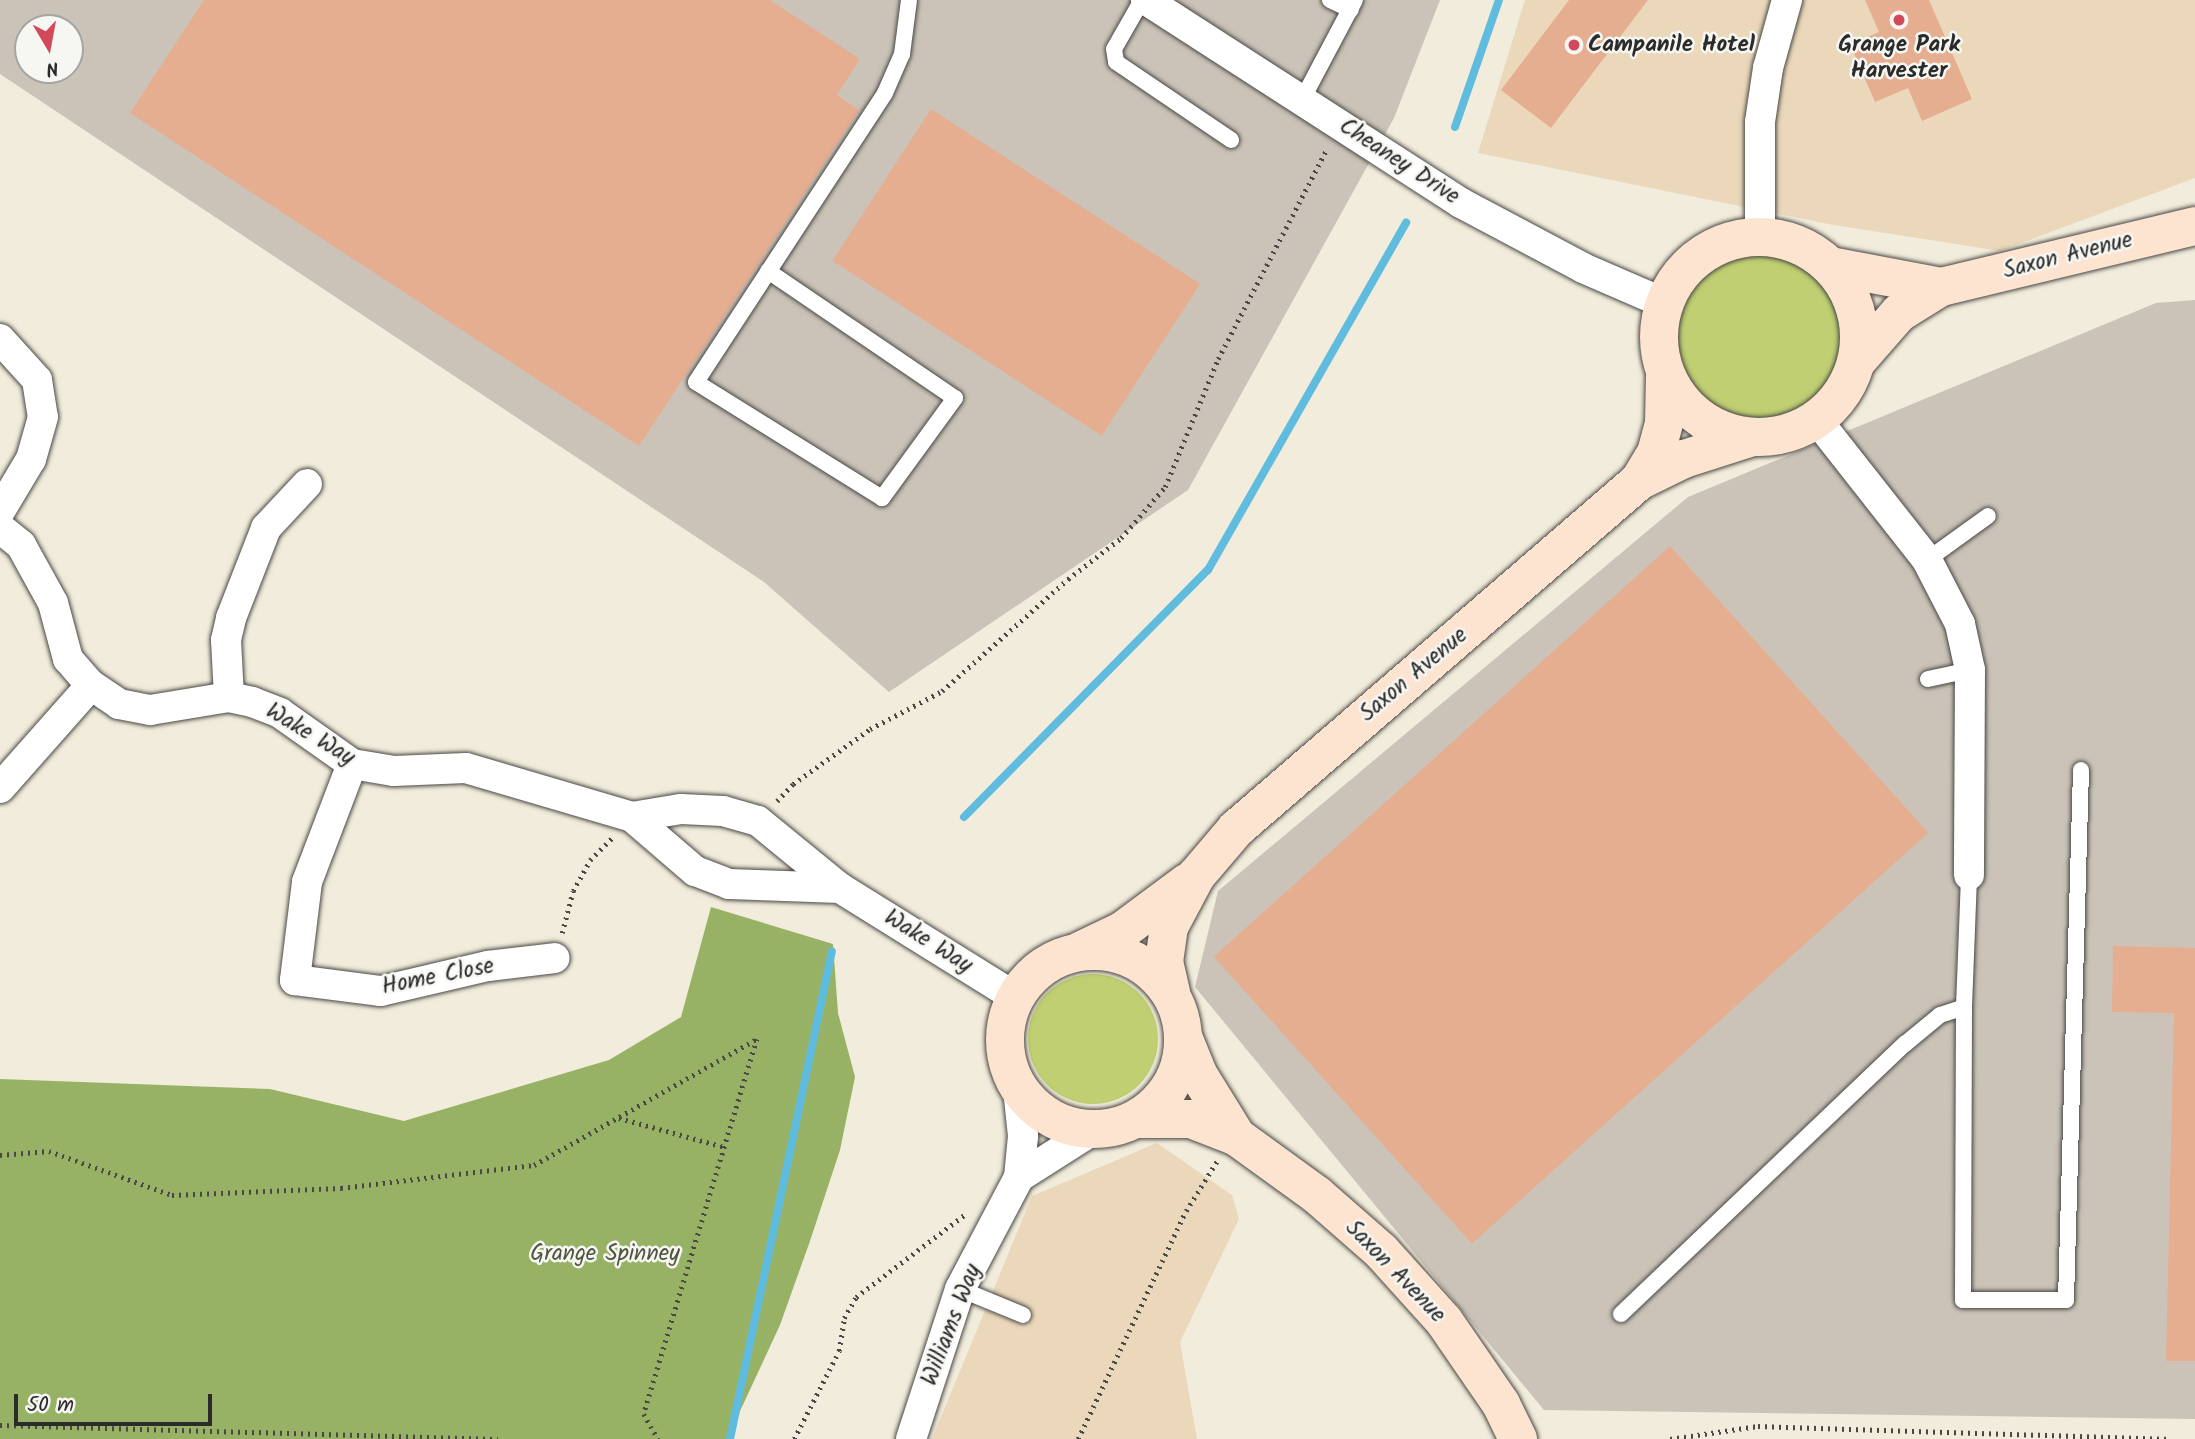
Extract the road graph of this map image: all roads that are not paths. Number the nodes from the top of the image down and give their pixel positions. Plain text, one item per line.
1 (908, 0) edge
2 (1144, 0) edge
3 (1330, 0) edge
4 (1787, 0) edge
5 (1353, 5) edge
6 (1303, 100) junction
7 (1231, 140) dead end
8 (2195, 226) edge
9 (1760, 236) junction
10 (1830, 266) junction
11 (768, 271) junction
12 (1941, 287) junction
13 (1664, 303) junction
14 (0, 339) edge
15 (1857, 361) junction
16 (1665, 376) junction
17 (1817, 420) junction
18 (1751, 438) junction
19 (1639, 481) junction
20 (307, 484) dead end
21 (0, 511) edge
22 (1988, 516) dead end
23 (0, 528) edge
24 (1927, 560) junction
25 (1970, 670) junction
26 (1928, 679) dead end
27 (91, 685) junction
28 (229, 697) junction
29 (352, 764) junction
30 (2081, 770) dead end
31 (0, 788) edge
32 (632, 817) junction
33 (1969, 875) joint
34 (1196, 876) junction
35 (840, 888) junction
36 (1080, 951) junction
37 (555, 958) road end
38 (1171, 992) junction
39 (1015, 997) junction
40 (1964, 1007) junction
41 (1184, 1040) junction
42 (1018, 1089) junction
43 (1138, 1119) junction
44 (1093, 1130) junction
45 (1230, 1145) junction
46 (1019, 1177) junction
47 (960, 1289) junction
48 (1621, 1314) dead end
49 (1023, 1315) dead end
50 (911, 1439) edge
51 (1518, 1439) edge

1 - 11 lane
2 - 6 street, Cheaney Drive
2 - 7 lane
3 - 5 lane
4 - 9 street
5 - 6 lane
6 - 13 street, Cheaney Drive
8 - 12 street, Saxon Avenue
9 - 10 street
9 - 13 street
10 - 12 street, Saxon Avenue
10 - 15 street
11 - 11 lane
12 - 15 street, Saxon Avenue
13 - 16 street
14 - 21 street
15 - 17 street
16 - 18 street
16 - 19 street, Saxon Avenue
17 - 18 street
17 - 24 street
18 - 19 street, Saxon Avenue
19 - 34 street, Saxon Avenue
20 - 28 street
22 - 24 lane
23 - 27 street, Wake Way
24 - 25 street
25 - 26 lane
25 - 33 street
27 - 28 street, Wake Way
27 - 31 street
28 - 29 street, Wake Way
29 - 32 street, Wake Way
29 - 37 street, Home Close
30 - 40 lane
32 - 35 street, Wake Way
32 - 35 street, Wake Way
33 - 40 lane
34 - 36 street, Saxon Avenue
34 - 38 street, Saxon Avenue
35 - 39 street, Wake Way
36 - 38 street
36 - 39 street
38 - 41 street
39 - 42 street
40 - 48 lane
41 - 43 street
41 - 45 street, Saxon Avenue
42 - 44 street
42 - 46 street, Williams Way
43 - 44 street
43 - 45 street, Saxon Avenue
44 - 46 street, Williams Way
45 - 51 street, Saxon Avenue
46 - 47 street, Williams Way
47 - 49 lane
47 - 50 street, Williams Way

